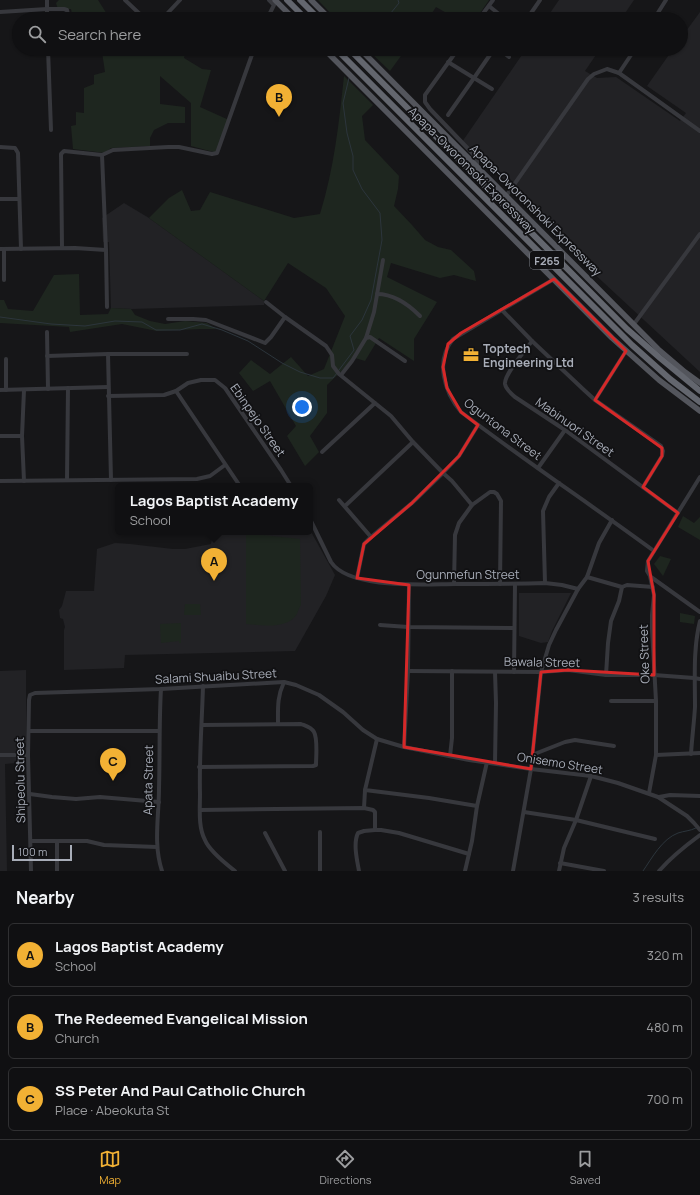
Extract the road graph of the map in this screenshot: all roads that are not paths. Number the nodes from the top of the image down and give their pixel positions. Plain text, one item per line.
1 (46, 0) edge
2 (125, 0) edge
3 (180, 0) edge
4 (269, 0) edge
5 (275, 0) edge
6 (287, 0) edge
7 (300, 0) edge
8 (311, 0) edge
9 (493, 0) edge
10 (540, 0) edge
11 (666, 0) edge
12 (489, 6) junction
13 (47, 9) junction
14 (0, 12) edge
15 (67, 12) edge
16 (138, 12) edge
17 (169, 12) edge
18 (270, 12) edge
19 (287, 12) edge
20 (299, 12) edge
21 (312, 12) edge
22 (323, 12) edge
23 (484, 12) edge
24 (496, 12) edge
25 (532, 12) edge
26 (658, 12) edge
27 (48, 56) edge
28 (252, 56) edge
29 (331, 56) edge
30 (343, 56) edge
31 (356, 56) edge
32 (367, 56) edge
33 (453, 56) edge
34 (489, 56) edge
35 (630, 56) edge
36 (448, 62) junction
37 (619, 73) junction
38 (474, 78) junction
39 (492, 89) dead end
40 (448, 115) dead end
41 (51, 130) dead end
42 (700, 131) edge
43 (0, 147) edge
44 (102, 156) junction
45 (477, 166) junction
46 (506, 196) junction
47 (0, 199) edge
48 (20, 199) junction
49 (700, 234) edge
50 (62, 248) junction
51 (2, 249) edge
52 (21, 249) junction
53 (106, 250) junction
54 (383, 260) dead end
55 (554, 279) junction
56 (4, 280) dead end
57 (377, 294) junction
58 (266, 302) dead end
59 (107, 307) dead end
60 (502, 310) junction
61 (420, 316) dead end
62 (285, 317) junction
63 (168, 319) dead end
64 (634, 324) junction
65 (47, 332) dead end
66 (366, 338) junction
67 (532, 341) junction
68 (626, 351) junction
69 (108, 354) junction
70 (187, 354) dead end
71 (48, 356) junction
72 (6, 359) dead end
73 (405, 361) dead end
74 (340, 374) junction
75 (700, 383) edge
76 (108, 386) junction
77 (68, 388) junction
78 (48, 389) junction
79 (0, 390) edge
80 (6, 390) junction
81 (24, 390) junction
82 (176, 391) junction
83 (700, 391) edge
84 (108, 396) junction
85 (595, 400) junction
86 (700, 402) edge
87 (375, 403) junction
88 (700, 411) edge
89 (478, 425) junction
90 (565, 430) junction
91 (0, 436) edge
92 (22, 436) junction
93 (413, 442) junction
94 (322, 452) dead end
95 (225, 465) junction
96 (538, 468) junction
97 (443, 473) junction
98 (700, 477) edge
99 (67, 480) junction
100 (110, 480) junction
101 (0, 481) edge
102 (24, 481) junction
103 (238, 483) edge
104 (289, 483) edge
105 (559, 483) junction
106 (642, 487) junction
107 (339, 500) dead end
108 (472, 505) junction
109 (345, 506) junction
110 (678, 513) junction
111 (612, 520) junction
112 (313, 525) edge
113 (371, 537) junction
114 (653, 554) junction
115 (650, 576) junction
116 (587, 577) junction
117 (357, 578) junction
118 (545, 583) junction
119 (454, 584) junction
120 (500, 584) junction
121 (515, 584) junction
122 (409, 585) junction
123 (622, 587) junction
124 (653, 588) junction
125 (578, 589) junction
126 (700, 612) edge
127 (700, 621) edge
128 (380, 625) dead end
129 (408, 627) junction
130 (514, 628) junction
131 (408, 671) junction
132 (452, 671) junction
133 (495, 672) junction
134 (514, 672) junction
135 (541, 672) junction
136 (606, 675) junction
137 (654, 675) junction
138 (694, 678) junction
139 (700, 679) edge
140 (284, 682) junction
141 (202, 686) junction
142 (161, 689) junction
143 (35, 693) joint
144 (656, 700) junction
145 (611, 701) dead end
146 (695, 710) junction
147 (700, 710) edge
148 (278, 724) junction
149 (202, 725) junction
150 (29, 731) junction
151 (159, 731) junction
152 (377, 739) junction
153 (614, 746) dead end
154 (404, 747) junction
155 (700, 753) edge
156 (691, 754) junction
157 (28, 755) junction
158 (532, 755) junction
159 (656, 755) junction
160 (0, 756) edge
161 (450, 756) junction
162 (487, 762) junction
163 (495, 763) junction
164 (199, 768) junction
165 (531, 769) junction
166 (591, 776) junction
167 (365, 790) junction
168 (649, 793) junction
169 (30, 794) junction
170 (700, 796) edge
171 (658, 797) junction
172 (159, 802) junction
173 (477, 806) junction
174 (364, 808) junction
175 (200, 810) junction
176 (524, 812) junction
177 (576, 820) junction
178 (699, 829) edge
179 (375, 830) junction
180 (320, 832) dead end
181 (265, 833) dead end
182 (700, 835) edge
183 (656, 839) dead end
184 (31, 841) junction
185 (57, 841) junction
186 (157, 847) junction
187 (469, 854) junction
188 (560, 863) junction
189 (31, 871) edge
190 (57, 871) edge
191 (162, 871) edge
192 (235, 871) edge
193 (285, 871) edge
194 (320, 871) edge
195 (359, 871) edge
196 (465, 871) edge
197 (513, 871) edge
198 (559, 871) edge
199 (604, 871) edge
200 (660, 871) edge

1 - 13 street
2 - 16 street
3 - 17 street
4 - 18 street
5 - 19 main road
6 - 20 highway
7 - 21 highway
8 - 22 main road
9 - 12 street
10 - 25 street
11 - 26 street
12 - 23 street
12 - 24 street
13 - 14 street
13 - 15 street
27 - 41 street
28 - 44 street
29 - 55 main road, Apapa-Oworonsoki Expressway
30 - 86 highway, Apapa-Oworonsoki Expressway / F265
31 - 83 highway, Apapa-Oworonsoki Expressway / F265
32 - 45 main road, Apapa-Oworonshoki Expressway
33 - 36 street
34 - 38 street
35 - 37 street
36 - 38 street
36 - 45 street
37 - 42 street
37 - 46 street
38 - 39 street
38 - 40 street
43 - 48 street
44 - 50 street
44 - 53 street
45 - 46 main road, Apapa-Oworonshoki Expressway
46 - 64 main road, Apapa-Oworonshoki Expressway
47 - 48 street
48 - 52 street
49 - 64 street
50 - 52 street
50 - 53 street
51 - 52 street
51 - 56 street
53 - 59 street
54 - 57 street
55 - 60 street, Oguntona Street
55 - 68 main road, Apapa-Oworonsoki Expressway
57 - 61 street
57 - 66 street
58 - 62 street
60 - 67 street
60 - 89 street, Oguntona Street
62 - 63 street
62 - 74 street
64 - 75 main road, Apapa-Oworonshoki Expressway
65 - 71 street
66 - 73 street
66 - 74 street
67 - 85 street
67 - 90 street, Mabinuori Street
68 - 85 street
68 - 88 main road, Apapa-Oworonsoki Expressway
69 - 70 street
69 - 71 street
69 - 76 street
71 - 78 street
72 - 80 street
74 - 87 street
76 - 77 street
76 - 84 street
77 - 78 street
77 - 99 street
78 - 81 street
79 - 80 street
80 - 81 street
81 - 92 street
82 - 84 street, Ebinpejo Street
82 - 95 street
82 - 104 street, Ebinpejo Street
84 - 100 street
85 - 106 street
87 - 93 street
87 - 94 street
89 - 96 street, Oguntona Street
89 - 97 street
90 - 96 street
90 - 106 street, Mabinuori Street
91 - 92 street
92 - 102 street
93 - 97 street
93 - 109 street
95 - 100 street
95 - 103 street
96 - 105 street, Oguntona Street
97 - 108 street
97 - 113 street
98 - 110 street
99 - 100 street
99 - 102 street
101 - 102 street
105 - 111 street, Oguntona Street
105 - 118 street
106 - 110 street, Mabinuori Street
107 - 109 street
108 - 119 street
108 - 120 street
109 - 113 street
110 - 114 street
111 - 114 street, Oguntona Street
111 - 116 street
112 - 117 street
113 - 117 street
114 - 115 street, Oke Street
115 - 124 street, Oke Street
115 - 126 street
116 - 123 street
116 - 125 street
117 - 122 street, Ogunmefun Street
118 - 121 street, Ogunmefun Street
118 - 125 street, Ogunmefun Street
119 - 120 street, Ogunmefun Street
119 - 122 street, Ogunmefun Street
120 - 121 street, Ogunmefun Street
121 - 130 street
122 - 129 street
123 - 124 street
123 - 136 street
124 - 137 street, Oke Street
125 - 135 street
127 - 138 street
128 - 129 street
129 - 130 street
129 - 131 street
130 - 134 street
131 - 132 street, Bawala Street
131 - 154 street
132 - 133 street, Bawala Street
132 - 161 street
133 - 134 street, Bawala Street
133 - 163 street
134 - 135 street, Bawala Street
135 - 136 street, Bawala Street
135 - 158 street
136 - 137 street, Bawala Street
137 - 138 street, Bawala Street
137 - 144 street, Oke Street
138 - 139 street, Bawala Street
138 - 146 street
140 - 141 street, Salami Shuaibu Street
140 - 148 street
140 - 152 street, Salami Shuaibu Street
141 - 142 street, Salami Shuaibu Street
141 - 149 street
142 - 143 street, Salami Shuaibu Street
142 - 151 street, Apata Street
143 - 150 street, Shipeolu Street
144 - 145 street
144 - 159 street, Oke Street
146 - 147 street
146 - 156 street
148 - 149 street
148 - 164 street
149 - 164 street
150 - 151 street
150 - 157 street, Shipeolu Street
151 - 172 street, Apata Street
152 - 154 street, Salami Shuaibu Street
152 - 167 street
153 - 158 street
154 - 161 street, Onisemo Street
155 - 156 street
156 - 159 street
157 - 160 street
157 - 169 street, Shipeolu Street
158 - 165 street
159 - 168 street, Oke Street
161 - 162 street, Onisemo Street
162 - 163 street, Onisemo Street
162 - 173 street
163 - 165 street, Onisemo Street
164 - 175 street
165 - 166 street, Onisemo Street
165 - 176 street
166 - 168 street, Onisemo Street
166 - 177 street
167 - 173 street
167 - 174 street
168 - 171 street, Onisemo Street
169 - 172 street
169 - 184 street, Shipeolu Street
170 - 171 street
171 - 178 street, Onisemo Street
172 - 186 street, Apata Street
173 - 187 street
174 - 175 street
174 - 179 street
175 - 192 street
176 - 177 street
176 - 197 street
177 - 183 street
177 - 188 street
179 - 187 street
179 - 195 street
180 - 194 street
181 - 193 street
182 - 200 street
184 - 185 street
184 - 189 street, Shipeolu Street
185 - 186 street
185 - 190 street
186 - 191 street, Apata Street
187 - 196 street
188 - 198 street
188 - 199 street

